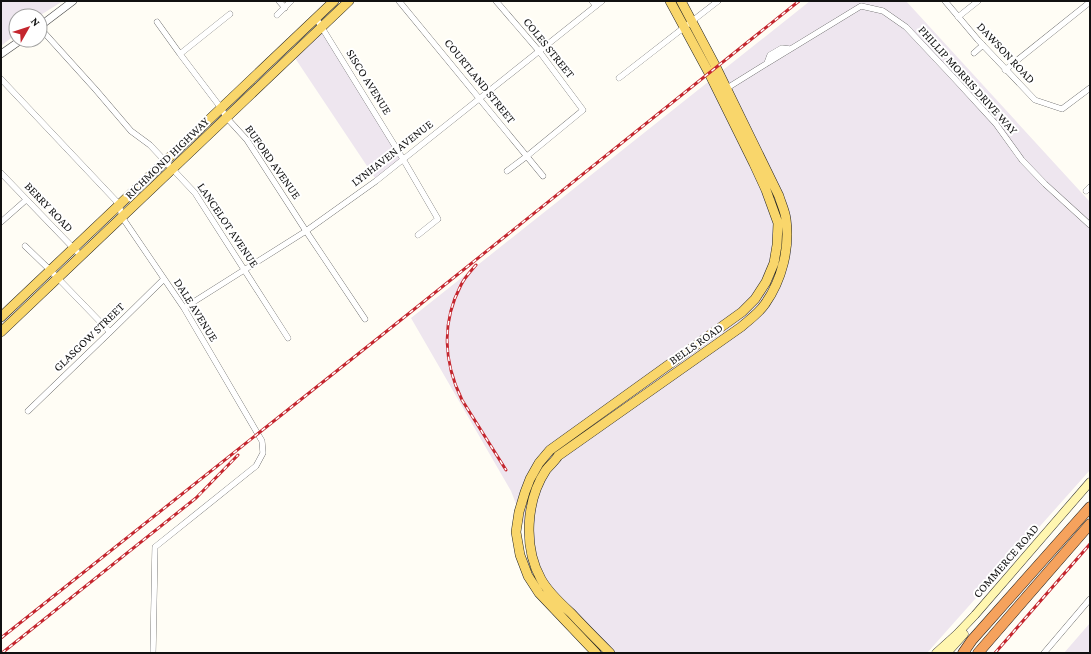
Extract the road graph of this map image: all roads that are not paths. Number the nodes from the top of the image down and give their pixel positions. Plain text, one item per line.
1 (73, 1) edge
2 (279, 1) edge
3 (291, 1) edge
4 (334, 1) edge
5 (349, 1) edge
6 (399, 1) edge
7 (496, 1) edge
8 (602, 1) edge
9 (670, 1) edge
10 (681, 1) edge
11 (718, 1) edge
12 (945, 1) edge
13 (978, 1) edge
14 (1090, 2) edge
15 (594, 3) edge
16 (285, 8) junction
17 (230, 14) dead end
18 (277, 15) dead end
19 (316, 18) junction
20 (959, 18) junction
21 (48, 21) edge
22 (157, 22) dead end
23 (688, 25) junction
24 (322, 27) junction
25 (48, 36) edge
26 (982, 45) junction
27 (10, 48) edge
28 (538, 52) junction
29 (974, 53) dead end
30 (1, 54) edge
31 (180, 54) junction
32 (1006, 70) junction
33 (619, 78) dead end
34 (1, 80) edge
35 (1090, 88) edge
36 (723, 91) junction
37 (479, 98) junction
38 (221, 108) junction
39 (226, 117) junction
40 (527, 156) junction
41 (403, 159) junction
42 (165, 161) junction
43 (758, 163) junction
44 (173, 169) junction
45 (507, 171) dead end
46 (1, 173) edge
47 (543, 176) dead end
48 (26, 200) junction
49 (119, 204) junction
50 (122, 217) junction
51 (1, 222) edge
52 (1090, 225) edge
53 (306, 231) junction
54 (418, 234) dead end
55 (25, 246) dead end
56 (74, 248) junction
57 (81, 256) junction
58 (244, 269) junction
59 (50, 270) junction
60 (57, 278) junction
61 (164, 278) junction
62 (184, 308) junction
63 (1, 317) edge
64 (365, 319) dead end
65 (1, 332) edge
66 (110, 332) junction
67 (288, 338) dead end
68 (693, 348) junction
69 (698, 357) junction
70 (28, 411) dead end
71 (586, 425) junction
72 (592, 432) junction
73 (1090, 482) edge
74 (1090, 489) edge
75 (1090, 506) edge
76 (1090, 524) edge
77 (1090, 600) edge
78 (1009, 618) junction
79 (587, 630) junction
80 (580, 637) junction
81 (153, 653) edge
82 (596, 653) edge
83 (610, 653) edge
84 (936, 653) edge
85 (947, 653) edge
86 (963, 653) edge
87 (978, 653) edge
88 (982, 653) edge
89 (1044, 653) edge

1 - 21 street
2 - 16 street
3 - 16 street
4 - 19 main road, RICHMOND HIGHWAY
5 - 24 main road, RICHMOND HIGHWAY
6 - 37 street, COURTLAND STREET
7 - 28 street, COLES STREET
8 - 15 street, LYNHAVEN AVENUE
9 - 23 main road, BELLS ROAD
10 - 23 main road, BELLS ROAD
11 - 23 street
12 - 20 street, DAWSON ROAD
13 - 20 street
14 - 32 street
15 - 28 street, LYNHAVEN AVENUE
16 - 18 street
17 - 31 street
19 - 24 street, SISCO AVENUE
19 - 38 main road, RICHMOND HIGHWAY
20 - 26 street, DAWSON ROAD
22 - 31 street, BUFORD AVENUE
23 - 33 street
23 - 36 main road, BELLS ROAD
24 - 39 main road, RICHMOND HIGHWAY
24 - 41 street, SISCO AVENUE
25 - 42 street, LANCELOT AVENUE
26 - 29 street
26 - 32 street, DAWSON ROAD
27 - 30 street
28 - 37 street, LYNHAVEN AVENUE
28 - 40 street, COLES STREET
31 - 38 street, BUFORD AVENUE
32 - 35 street, DAWSON ROAD
34 - 49 street
36 - 43 main road, BELLS ROAD
36 - 52 street, PHILLIP MORRIS DRIVE WAY
37 - 40 street, COURTLAND STREET
37 - 41 street, LYNHAVEN AVENUE
38 - 39 street, BUFORD AVENUE
38 - 42 main road, RICHMOND HIGHWAY
39 - 44 main road, RICHMOND HIGHWAY
39 - 53 street, BUFORD AVENUE
40 - 45 street
40 - 47 street, COURTLAND STREET
41 - 53 street, LYNHAVEN AVENUE
41 - 54 street, SISCO AVENUE
42 - 44 street, LANCELOT AVENUE
42 - 49 main road, RICHMOND HIGHWAY
43 - 68 main road, BELLS ROAD
43 - 69 main road, BELLS ROAD
44 - 50 main road, RICHMOND HIGHWAY
44 - 58 street, LANCELOT AVENUE
46 - 48 street, BERRY ROAD
48 - 51 street
48 - 56 street, BERRY ROAD
49 - 50 street, DALE AVENUE
49 - 56 main road, RICHMOND HIGHWAY
50 - 57 main road, RICHMOND HIGHWAY
50 - 61 street, DALE AVENUE
53 - 58 street, LYNHAVEN AVENUE
53 - 64 street, BUFORD AVENUE
55 - 59 street
56 - 57 street, BERRY ROAD
56 - 59 main road, RICHMOND HIGHWAY
57 - 60 main road, RICHMOND HIGHWAY
58 - 62 street, LYNHAVEN AVENUE
58 - 67 street, LANCELOT AVENUE
59 - 60 street
59 - 63 main road, RICHMOND HIGHWAY
60 - 65 main road, RICHMOND HIGHWAY
60 - 66 street
61 - 62 street, DALE AVENUE
61 - 66 street, GLASGOW STREET
62 - 81 street, DALE AVENUE
66 - 70 street, GLASGOW STREET
68 - 69 main road
68 - 71 main road, BELLS ROAD
69 - 72 main road, BELLS ROAD
71 - 72 main road
71 - 80 main road, BELLS ROAD
72 - 79 main road, BELLS ROAD
73 - 84 main road, COMMERCE ROAD
74 - 85 main road, COMMERCE ROAD
75 - 86 highway
76 - 78 highway
77 - 89 street
78 - 87 highway
78 - 88 highway
79 - 80 main road
79 - 83 main road, BELLS ROAD
80 - 82 main road, BELLS ROAD

